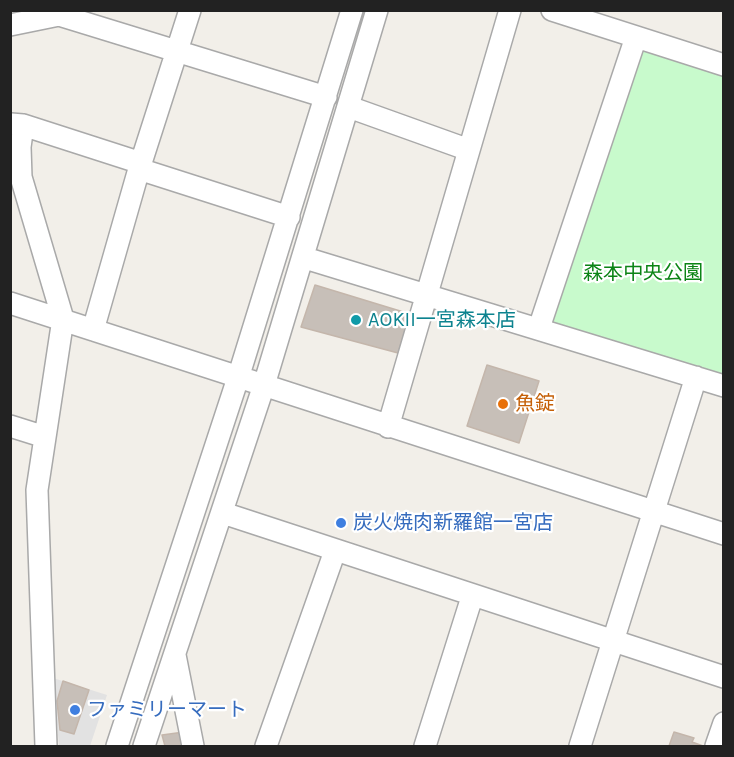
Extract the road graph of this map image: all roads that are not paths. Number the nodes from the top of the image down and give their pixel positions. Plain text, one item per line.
1 (190, 10) edge
2 (352, 10) edge
3 (377, 10) edge
4 (510, 10) edge
5 (564, 12) edge
6 (59, 13) edge
7 (10, 26) edge
8 (636, 37) junction
9 (177, 51) junction
10 (723, 65) edge
11 (326, 97) junction
12 (349, 107) junction
13 (17, 125) edge
14 (15, 146) edge
15 (469, 150) junction
16 (140, 166) junction
17 (289, 217) junction
18 (304, 258) junction
19 (428, 294) junction
20 (10, 303) edge
21 (63, 320) junction
22 (539, 328) junction
23 (93, 330) junction
24 (696, 377) junction
25 (238, 378) junction
26 (264, 385) junction
27 (723, 386) edge
28 (10, 426) edge
29 (388, 427) junction
30 (45, 437) junction
31 (653, 512) junction
32 (223, 513) junction
33 (723, 534) edge
34 (334, 551) junction
35 (472, 597) junction
36 (613, 641) junction
37 (175, 654) junction
38 (723, 678) edge
39 (723, 723) edge
40 (46, 747) edge
41 (117, 747) edge
42 (144, 747) edge
43 (193, 747) edge
44 (266, 747) edge
45 (424, 747) edge
46 (580, 747) edge
47 (716, 747) edge

1 - 9 street
2 - 11 street
3 - 12 street
4 - 15 street
5 - 8 street
6 - 7 street
6 - 9 street
8 - 10 street
8 - 22 street
9 - 11 street
9 - 16 street
11 - 17 street
12 - 15 street
12 - 18 street
13 - 14 street
13 - 16 street
14 - 21 street
15 - 19 street
16 - 17 street
16 - 23 street
17 - 25 street
18 - 19 street
18 - 26 street
19 - 22 street
19 - 29 street
20 - 21 street
21 - 23 street
21 - 30 street
22 - 24 street
23 - 25 street
24 - 27 street
24 - 31 street
25 - 26 street
25 - 41 street
26 - 29 street
26 - 32 street
28 - 30 street
29 - 31 street
30 - 40 street
31 - 33 street
31 - 36 street
32 - 34 street
32 - 37 street
34 - 35 street
34 - 44 street
35 - 36 street
35 - 45 street
36 - 38 street
36 - 46 street
37 - 42 street
37 - 43 street
39 - 47 street

